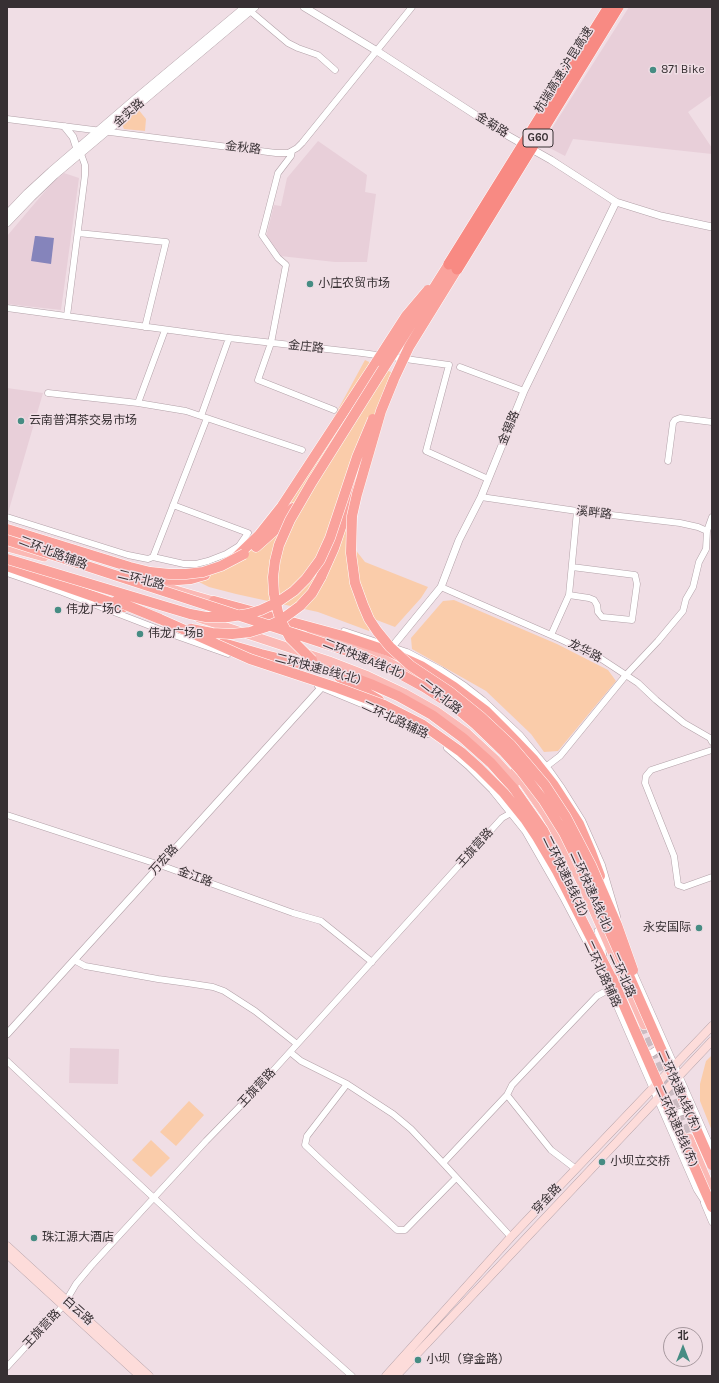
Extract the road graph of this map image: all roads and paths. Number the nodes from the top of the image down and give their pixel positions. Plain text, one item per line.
1 (304, 7) edge
2 (412, 7) edge
3 (609, 7) edge
4 (618, 7) edge
5 (250, 8) edge
6 (377, 51) junction
7 (335, 70) dead end
8 (7, 119) edge
9 (65, 126) junction
10 (100, 130) junction
11 (107, 132) junction
12 (292, 151) junction
13 (79, 152) junction
14 (616, 202) junction
15 (7, 214) edge
16 (7, 223) edge
17 (712, 227) edge
18 (78, 233) junction
19 (453, 267) junction
20 (7, 308) edge
21 (67, 316) junction
22 (145, 327) junction
23 (165, 330) junction
24 (229, 338) junction
25 (413, 340) junction
26 (271, 343) junction
27 (460, 367) dead end
28 (524, 391) junction
29 (48, 392) dead end
30 (138, 403) junction
31 (334, 410) dead end
32 (381, 411) junction
33 (204, 417) junction
34 (712, 422) edge
35 (302, 450) dead end
36 (668, 461) dead end
37 (488, 479) junction
38 (312, 482) junction
39 (480, 497) junction
40 (173, 505) junction
41 (577, 511) junction
42 (7, 517) edge
43 (712, 517) edge
44 (7, 529) edge
45 (707, 531) junction
46 (7, 536) edge
47 (7, 540) edge
48 (7, 547) edge
49 (153, 557) junction
50 (7, 558) edge
51 (7, 564) edge
52 (572, 567) junction
53 (98, 570) junction
54 (7, 573) edge
55 (441, 587) junction
56 (569, 595) junction
57 (214, 600) junction
58 (151, 615) junction
59 (551, 635) junction
60 (392, 647) junction
61 (626, 675) junction
62 (321, 688) junction
63 (414, 720) junction
64 (712, 742) edge
65 (712, 750) edge
66 (547, 766) junction
67 (511, 813) junction
68 (7, 815) edge
69 (160, 865) junction
70 (712, 877) edge
71 (615, 919) junction
72 (600, 930) junction
73 (74, 960) junction
74 (372, 962) junction
75 (636, 978) junction
76 (612, 986) junction
77 (642, 1025) tunnel mouth
78 (712, 1026) edge
79 (7, 1034) edge
80 (659, 1037) junction
81 (712, 1041) edge
82 (297, 1044) junction
83 (638, 1045) junction
84 (290, 1052) junction
85 (7, 1061) edge
86 (674, 1065) junction
87 (679, 1076) junction
88 (347, 1084) junction
89 (653, 1087) junction
90 (507, 1095) junction
91 (658, 1098) junction
92 (698, 1119) junction
93 (672, 1130) junction
94 (712, 1151) edge
95 (443, 1163) junction
96 (712, 1165) edge
97 (576, 1169) junction
98 (456, 1178) junction
99 (712, 1181) edge
100 (697, 1189) junction
101 (712, 1192) edge
102 (154, 1197) junction
103 (712, 1207) edge
104 (712, 1211) edge
105 (712, 1222) edge
106 (511, 1237) junction
107 (7, 1246) edge
108 (7, 1254) edge
109 (65, 1304) junction
110 (7, 1367) edge
111 (140, 1376) edge
112 (149, 1376) edge
113 (352, 1376) edge
114 (386, 1376) edge
115 (396, 1376) edge

1 - 6 street, 金菊路
2 - 6 street
3 - 19 highway, 杭瑞高速;沪昆高速 / G60, bridge
4 - 19 highway, 杭瑞高速;沪昆高速 / G60, bridge
5 - 7 street
5 - 10 street, 金实路
5 - 11 street, 金实路
6 - 12 street
6 - 14 street, 金菊路
8 - 9 street, 金秋路
9 - 10 street, 金秋路
9 - 13 street
10 - 11 street, 金秋路
10 - 13 street, 金实路
11 - 12 street, 金秋路
11 - 13 street, 金实路
12 - 26 street
13 - 15 street, 金实路
13 - 16 street, 金实路
13 - 18 street
14 - 17 street, 金菊路
14 - 28 street, 金锡路
18 - 21 street
18 - 22 street
19 - 25 highway, bridge
19 - 38 highway, bridge
19 - 53 highway, bridge
20 - 21 street, 金庄路
21 - 22 street, 金庄路
22 - 23 street, 金庄路
23 - 24 street, 金庄路
23 - 30 street
24 - 26 street, 金庄路
24 - 33 street
25 - 32 highway, bridge
25 - 50 highway, bridge
26 - 31 street
26 - 37 street, 金庄路
27 - 28 street
28 - 37 street, 金锡路
29 - 30 street
30 - 33 street
32 - 58 highway, bridge
32 - 71 highway, bridge
33 - 35 street
33 - 40 street
34 - 36 street
37 - 39 street, 金锡路
38 - 44 highway, bridge
38 - 63 highway, bridge
39 - 41 street, 溪畔路
39 - 55 street, 金锡路
40 - 49 street
40 - 49 street
41 - 45 street, 溪畔路
41 - 52 street
42 - 49 street
43 - 45 street
45 - 61 street
46 - 53 street, 二环北路辅路
47 - 80 highway, 二环快速A线(北), bridge
48 - 53 main road, 二环北路
50 - 72 main road, 二环北路
51 - 58 highway, bridge
51 - 76 highway, 二环快速B线(北), bridge
52 - 56 street
52 - 56 street
53 - 57 main road, 二环北路
54 - 62 street, 二环北路辅路
55 - 59 street, 龙华路
55 - 60 street, 金锡路
56 - 59 street
57 - 60 street
57 - 71 highway, bridge
57 - 72 main road, 二环北路
58 - 63 highway, bridge
59 - 61 street, 龙华路
60 - 66 street
61 - 64 street, 龙华路
61 - 66 street
62 - 67 street, 二环北路辅路
62 - 69 street, 万宏路
63 - 76 highway, bridge
65 - 70 street
66 - 75 street
67 - 74 street, 王旗营路
67 - 76 street, 二环北路辅路
68 - 69 street, 金江路
69 - 73 street, 万宏路
69 - 74 street, 金江路
71 - 80 highway, bridge
72 - 75 street
72 - 76 street
72 - 77 main road, 二环北路
73 - 79 street, 万宏路
73 - 82 street
74 - 82 street, 王旗营路
75 - 80 street
76 - 83 highway, 二环快速B线(北), bridge
76 - 90 street
78 - 86 main road, 穿金路
80 - 83 street
80 - 86 street
80 - 96 highway, 二环快速A线(东), bridge
81 - 87 main road, 穿金路
82 - 84 street, 王旗营路
83 - 89 street
83 - 103 highway, 二环快速B线(东), bridge
84 - 88 street
84 - 102 street, 王旗营路
85 - 102 street
86 - 87 street
86 - 89 main road, 穿金路
87 - 91 main road, 穿金路
87 - 92 street
88 - 95 street
88 - 98 street
89 - 91 street
89 - 97 main road, 穿金路
90 - 95 street
90 - 97 street
91 - 93 street
91 - 115 main road, 穿金路
92 - 93 street
92 - 94 street
93 - 100 street
95 - 98 street
97 - 106 main road, 穿金路
98 - 106 street
99 - 101 main road
100 - 104 street
100 - 105 street
102 - 109 street, 王旗营路
102 - 113 street
106 - 114 main road, 穿金路
107 - 109 main road, 白云路
108 - 109 main road, 白云路
109 - 110 street, 王旗营路
109 - 111 main road, 白云路
109 - 112 main road, 白云路

